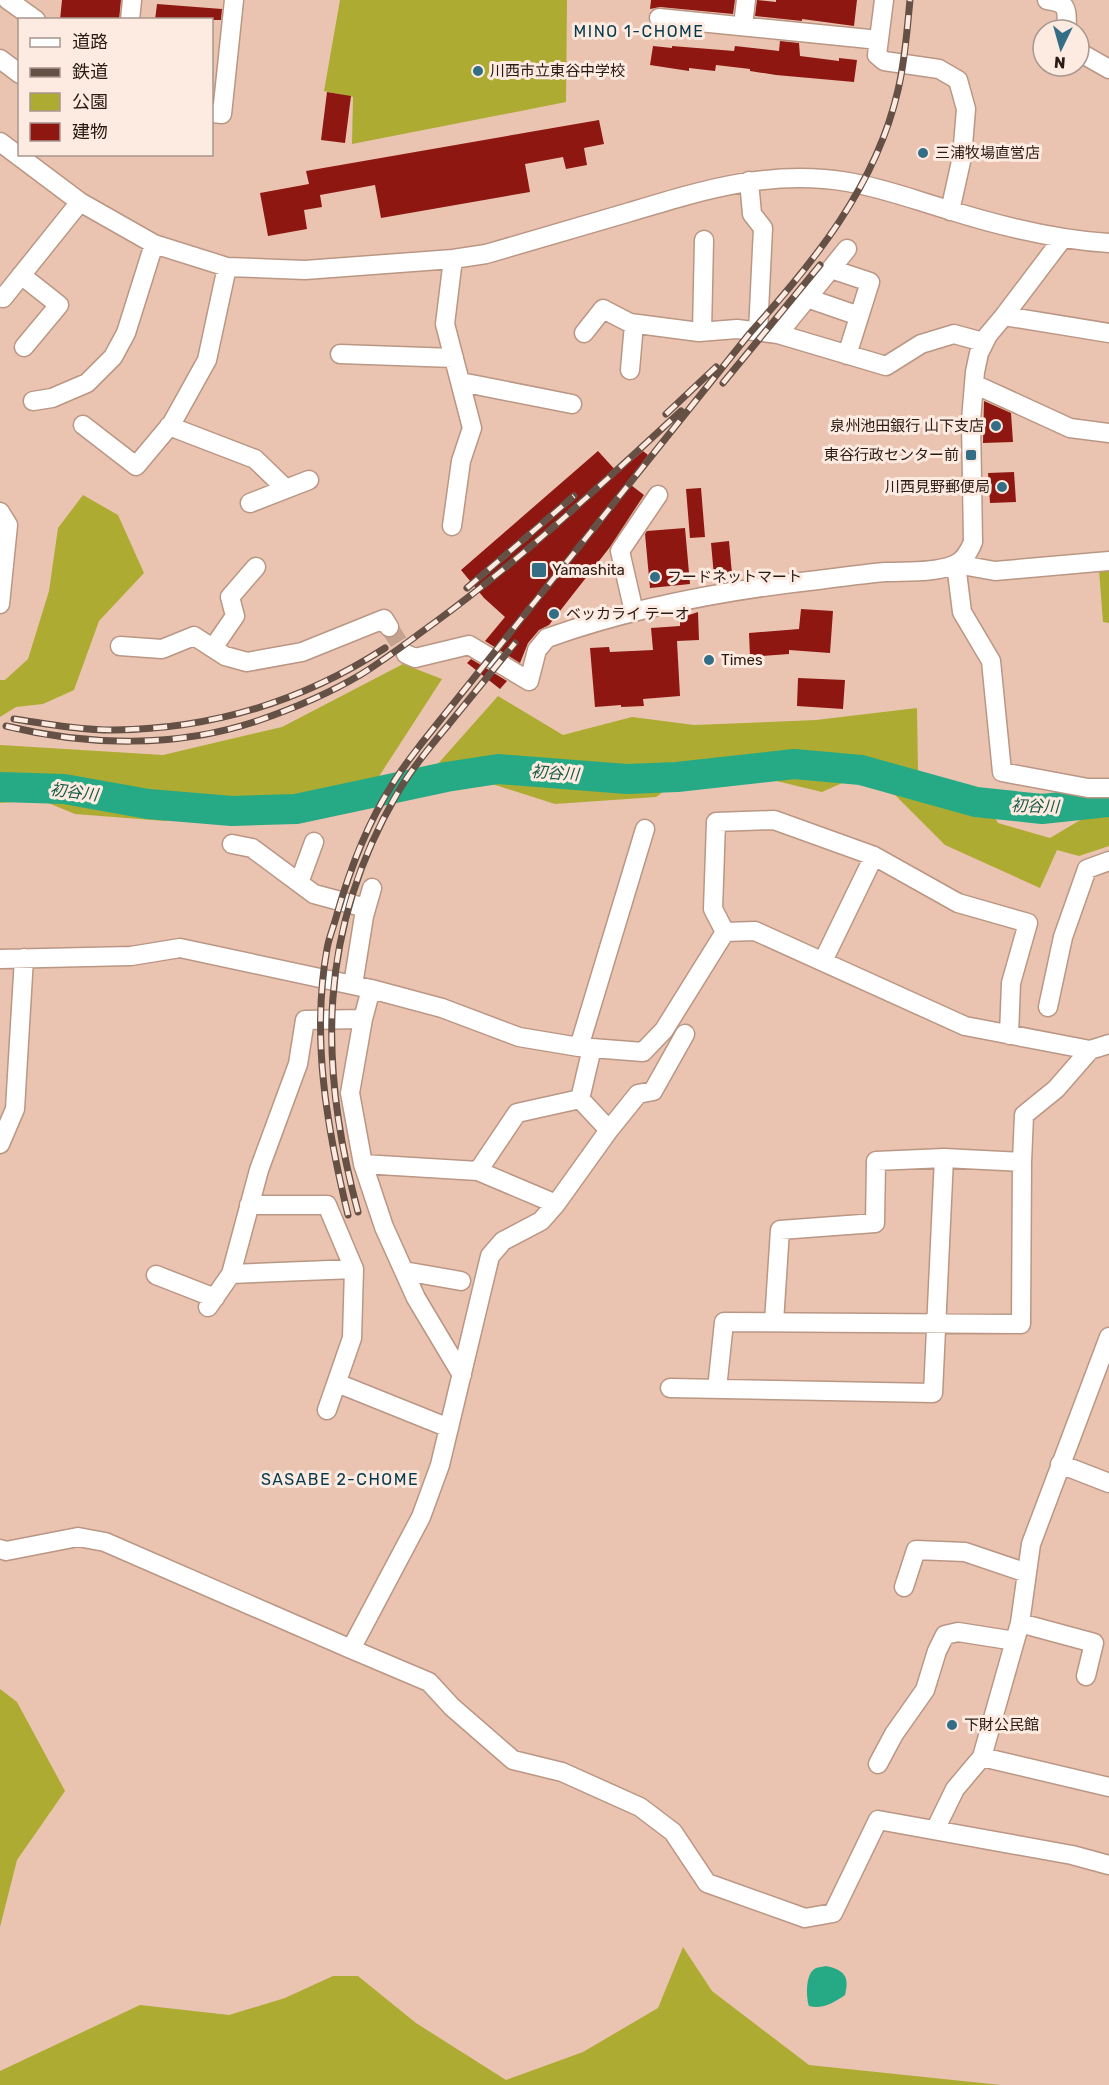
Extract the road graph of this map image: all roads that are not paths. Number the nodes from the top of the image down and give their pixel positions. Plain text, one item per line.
1 (8, 0) edge
2 (132, 0) edge
3 (234, 0) edge
4 (746, 0) edge
5 (884, 0) edge
6 (1047, 0) edge
7 (30, 11) edge
8 (130, 18) edge
9 (659, 18) dead end
10 (1066, 18) edge
11 (743, 26) junction
12 (879, 40) junction
13 (0, 59) edge
14 (1091, 59) edge
15 (1109, 69) edge
16 (18, 72) edge
17 (213, 112) edge
18 (0, 142) edge
19 (18, 156) edge
20 (19, 156) edge
21 (749, 181) junction
22 (80, 202) junction
23 (950, 211) junction
24 (1063, 238) junction
25 (704, 240) dead end
26 (1109, 243) edge
27 (154, 244) junction
28 (847, 249) dead end
29 (453, 259) junction
30 (227, 267) junction
31 (831, 269) junction
32 (21, 275) junction
33 (0, 296) edge
34 (807, 298) junction
35 (859, 316) junction
36 (1004, 316) junction
37 (634, 324) junction
38 (702, 332) junction
39 (758, 332) junction
40 (584, 333) dead end
41 (1109, 333) edge
42 (778, 334) junction
43 (983, 342) junction
44 (24, 347) dead end
45 (340, 354) dead end
46 (847, 355) junction
47 (454, 358) junction
48 (630, 370) dead end
49 (460, 382) junction
50 (974, 384) junction
51 (33, 401) dead end
52 (572, 404) dead end
53 (83, 425) dead end
54 (169, 426) junction
55 (1109, 433) edge
56 (309, 480) dead end
57 (285, 488) junction
58 (658, 495) dead end
59 (250, 503) dead end
60 (0, 513) edge
61 (452, 526) dead end
62 (1109, 561) edge
63 (956, 564) junction
64 (256, 567) dead end
65 (0, 604) edge
66 (634, 612) junction
67 (389, 627) dead end
68 (120, 646) dead end
69 (213, 648) junction
70 (406, 654) dead end
71 (1109, 788) edge
72 (645, 829) dead end
73 (314, 842) dead end
74 (232, 844) dead end
75 (874, 856) junction
76 (1109, 861) edge
77 (299, 883) junction
78 (372, 888) dead end
79 (366, 908) junction
80 (725, 932) junction
81 (24, 958) junction
82 (0, 959) edge
83 (823, 961) junction
84 (362, 987) junction
85 (1048, 1007) dead end
86 (363, 1019) junction
87 (686, 1034) dead end
88 (1009, 1035) junction
89 (1109, 1044) edge
90 (586, 1048) junction
91 (1090, 1050) junction
92 (580, 1099) junction
93 (609, 1130) junction
94 (0, 1144) edge
95 (944, 1158) junction
96 (1022, 1162) junction
97 (363, 1164) junction
98 (478, 1172) junction
99 (556, 1204) junction
100 (249, 1205) junction
101 (354, 1269) junction
102 (404, 1271) junction
103 (231, 1274) junction
104 (156, 1275) dead end
105 (461, 1281) dead end
106 (774, 1322) junction
107 (936, 1324) junction
108 (1109, 1337) edge
109 (462, 1375) junction
110 (337, 1383) junction
111 (670, 1388) dead end
112 (717, 1389) junction
113 (327, 1410) dead end
114 (449, 1428) junction
115 (1060, 1464) junction
116 (1109, 1483) edge
117 (0, 1549) edge
118 (1027, 1573) junction
119 (904, 1587) dead end
120 (1020, 1623) junction
121 (1015, 1641) junction
122 (351, 1648) junction
123 (1086, 1676) dead end
124 (982, 1757) junction
125 (878, 1764) dead end
126 (1109, 1787) edge
127 (935, 1830) junction
128 (1109, 1865) edge

1 - 7 street
2 - 8 street
3 - 17 street
4 - 11 street
5 - 12 street
6 - 10 street
9 - 11 street
11 - 12 street
12 - 23 street
13 - 16 street
14 - 15 street
18 - 19 street
20 - 22 street
21 - 23 street
21 - 29 street
21 - 39 street
22 - 27 street
22 - 32 street
23 - 24 street
24 - 26 street
24 - 36 street
25 - 38 street
27 - 30 street
27 - 51 street
28 - 31 street
29 - 30 street
29 - 47 street
30 - 54 street
31 - 34 street
31 - 35 street
32 - 33 street
32 - 44 street
34 - 35 street
34 - 42 street
35 - 46 street
36 - 41 street
36 - 43 street
37 - 38 street
37 - 40 street
37 - 48 street
38 - 39 street
39 - 42 street
42 - 46 street
43 - 46 street
43 - 50 street
45 - 47 street
47 - 49 street
49 - 52 street
49 - 61 street
50 - 55 street
50 - 63 street
53 - 54 street
54 - 57 street
56 - 57 street
57 - 59 street
58 - 66 street
60 - 65 street
62 - 63 street
63 - 66 street
63 - 71 street
64 - 69 street
66 - 70 street
67 - 69 street
68 - 69 street
72 - 90 street
73 - 77 street
74 - 77 street
75 - 80 street
75 - 83 street
75 - 88 street
76 - 85 street
77 - 79 street
78 - 79 street
79 - 84 street
80 - 83 street
80 - 90 street
81 - 82 street
81 - 84 street
81 - 94 street
83 - 88 street
84 - 86 street
84 - 90 street
86 - 97 street
86 - 100 street
87 - 93 street
88 - 91 street
89 - 91 street
90 - 92 street
91 - 96 street
92 - 93 street
92 - 98 street
93 - 99 street
95 - 96 street
95 - 106 street
95 - 107 street
96 - 107 street
97 - 98 street
97 - 102 street
98 - 99 street
99 - 109 street
100 - 101 street
100 - 103 street
101 - 103 street
101 - 110 street
102 - 105 street
102 - 109 street
103 - 104 street
106 - 107 street
106 - 112 street
107 - 112 street
108 - 115 street
109 - 114 street
110 - 113 street
110 - 114 street
111 - 112 street
114 - 122 street
115 - 116 street
115 - 118 street
117 - 122 street
118 - 119 street
118 - 120 street
120 - 121 street
120 - 123 street
121 - 124 street
121 - 125 street
122 - 127 street
124 - 126 street
124 - 127 street
127 - 128 street

